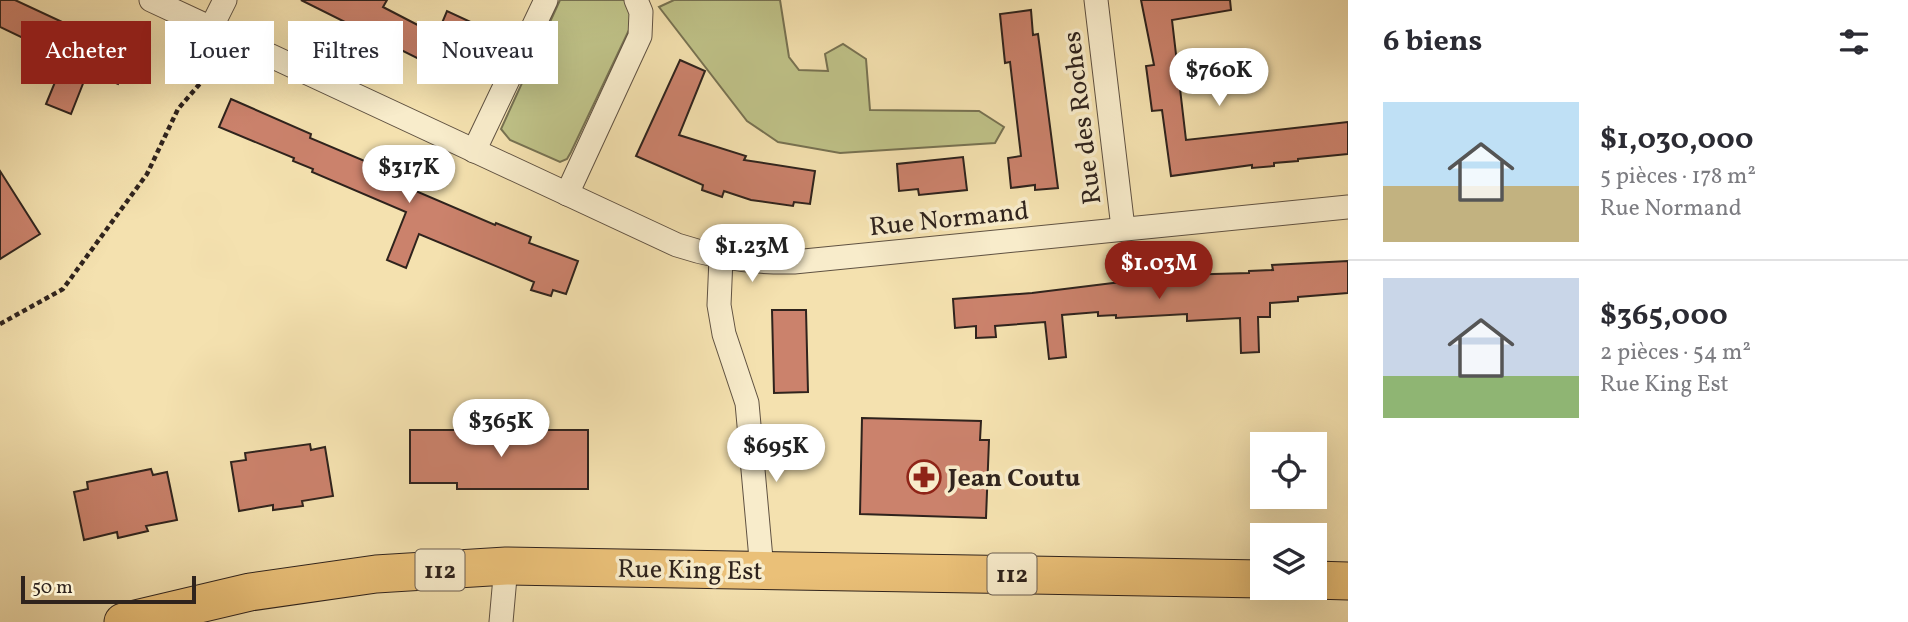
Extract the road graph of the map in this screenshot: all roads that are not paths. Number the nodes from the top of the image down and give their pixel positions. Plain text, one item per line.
1 (150, 0) edge
2 (225, 0) edge
3 (546, 0) edge
4 (636, 0) edge
5 (1096, 0) edge
6 (196, 21) edge
7 (214, 21) edge
8 (274, 57) edge
9 (474, 151) junction
10 (567, 194) junction
11 (1348, 207) edge
12 (1123, 228) junction
13 (721, 258) junction
14 (506, 566) junction
15 (762, 570) junction
16 (1250, 579) edge
17 (1327, 580) edge
18 (1348, 581) edge
19 (123, 622) edge
20 (501, 622) edge

1 - 6 street, Rue Normand
2 - 7 street
3 - 9 street
4 - 10 street
5 - 12 street, Rue des Roches
8 - 9 street, Rue Normand
9 - 10 street, Rue Normand
10 - 13 street, Rue Normand
11 - 12 street, Rue Normand
12 - 13 street, Rue Normand
13 - 15 street
14 - 15 main road, Rue King Est / 112
14 - 19 main road, Rue King Est / 112
14 - 20 street
15 - 16 main road, Rue King Est / 112
17 - 18 main road

